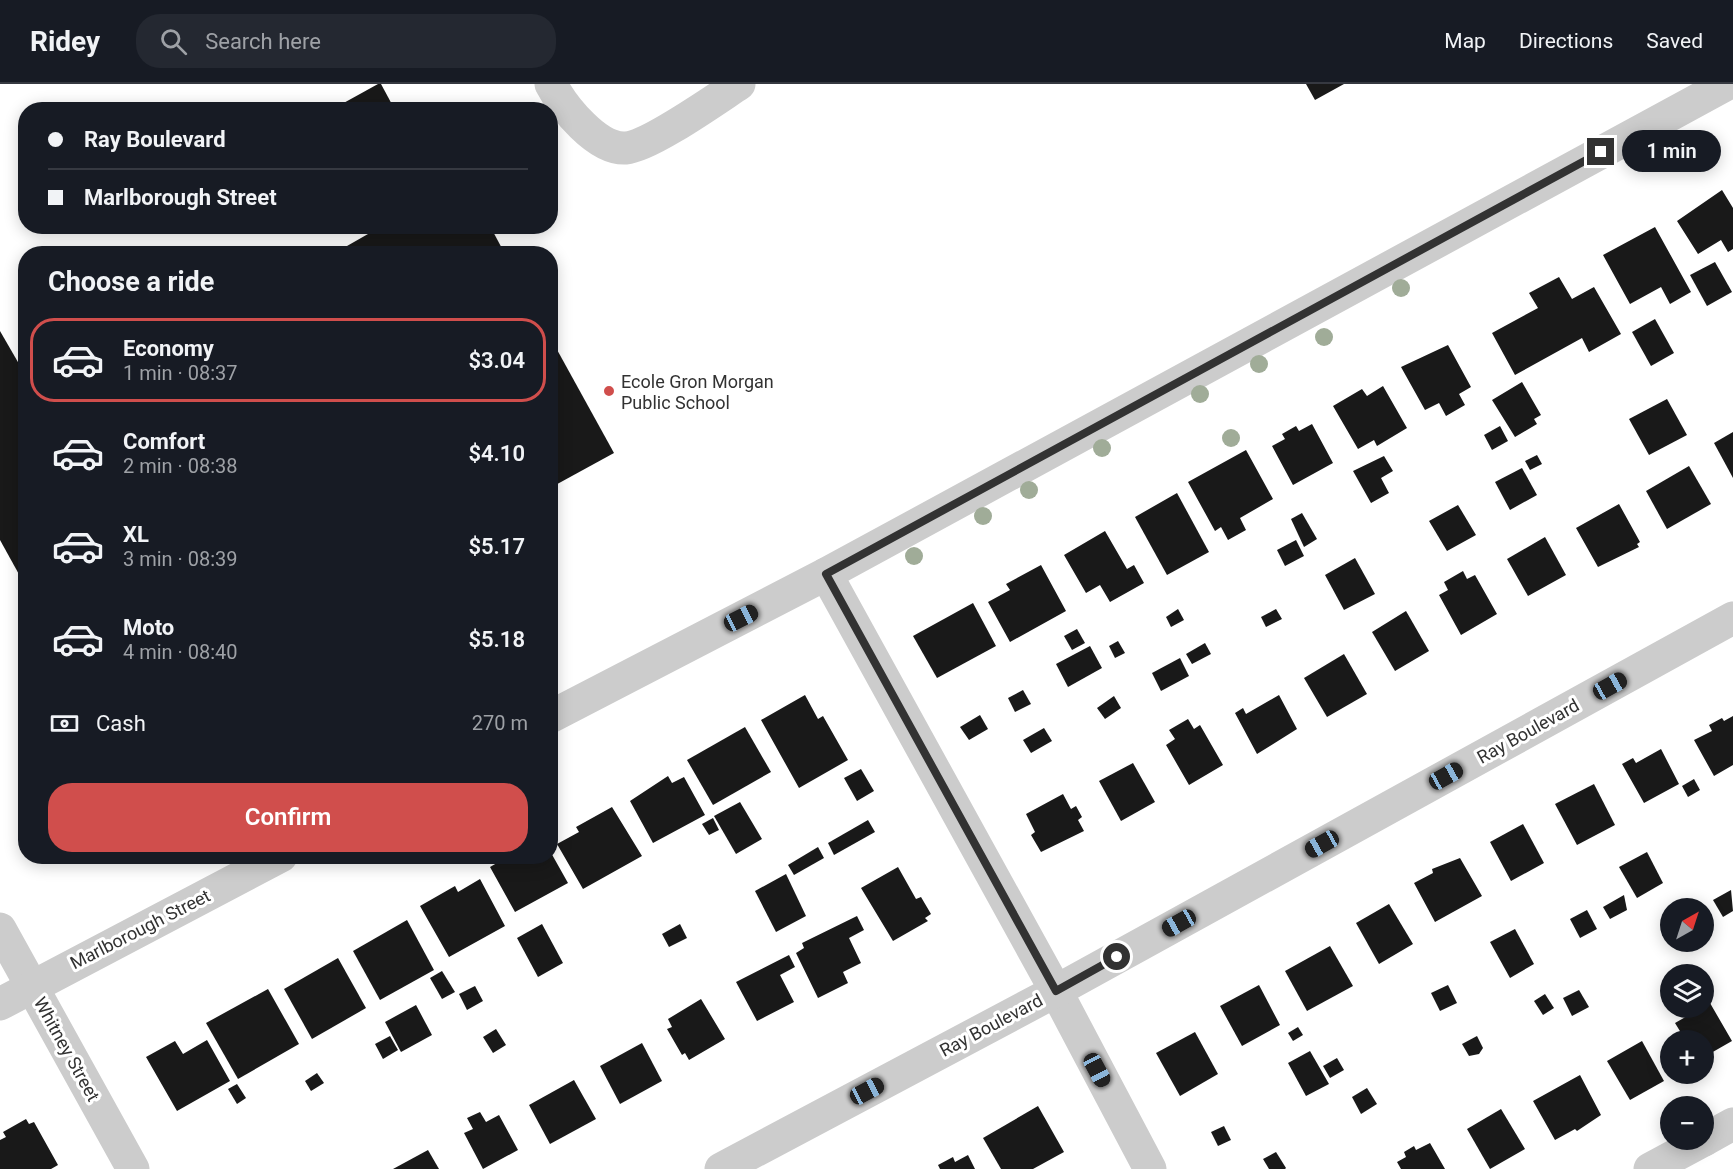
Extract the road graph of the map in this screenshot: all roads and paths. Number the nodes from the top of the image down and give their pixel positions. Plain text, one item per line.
1 (551, 84) edge
2 (739, 84) edge
3 (1727, 84) edge
4 (826, 574) junction
5 (1733, 618) edge
6 (558, 713) edge
7 (266, 864) edge
8 (0, 929) edge
9 (32, 985) junction
10 (1056, 991) junction
11 (0, 1004) edge
12 (1733, 1124) edge
13 (1714, 1134) edge
14 (1685, 1150) edge
15 (133, 1169) edge
16 (721, 1169) edge
17 (1150, 1169) edge
18 (1650, 1169) edge

1 - 2 street
3 - 4 street
4 - 6 street
4 - 10 street
5 - 10 street, Ray Boulevard
7 - 9 street, Marlborough Street
8 - 9 street, Whitney Street
9 - 11 street, Marlborough Street
9 - 15 street, Whitney Street
10 - 16 street, Ray Boulevard
10 - 17 street
12 - 13 street
14 - 18 street

